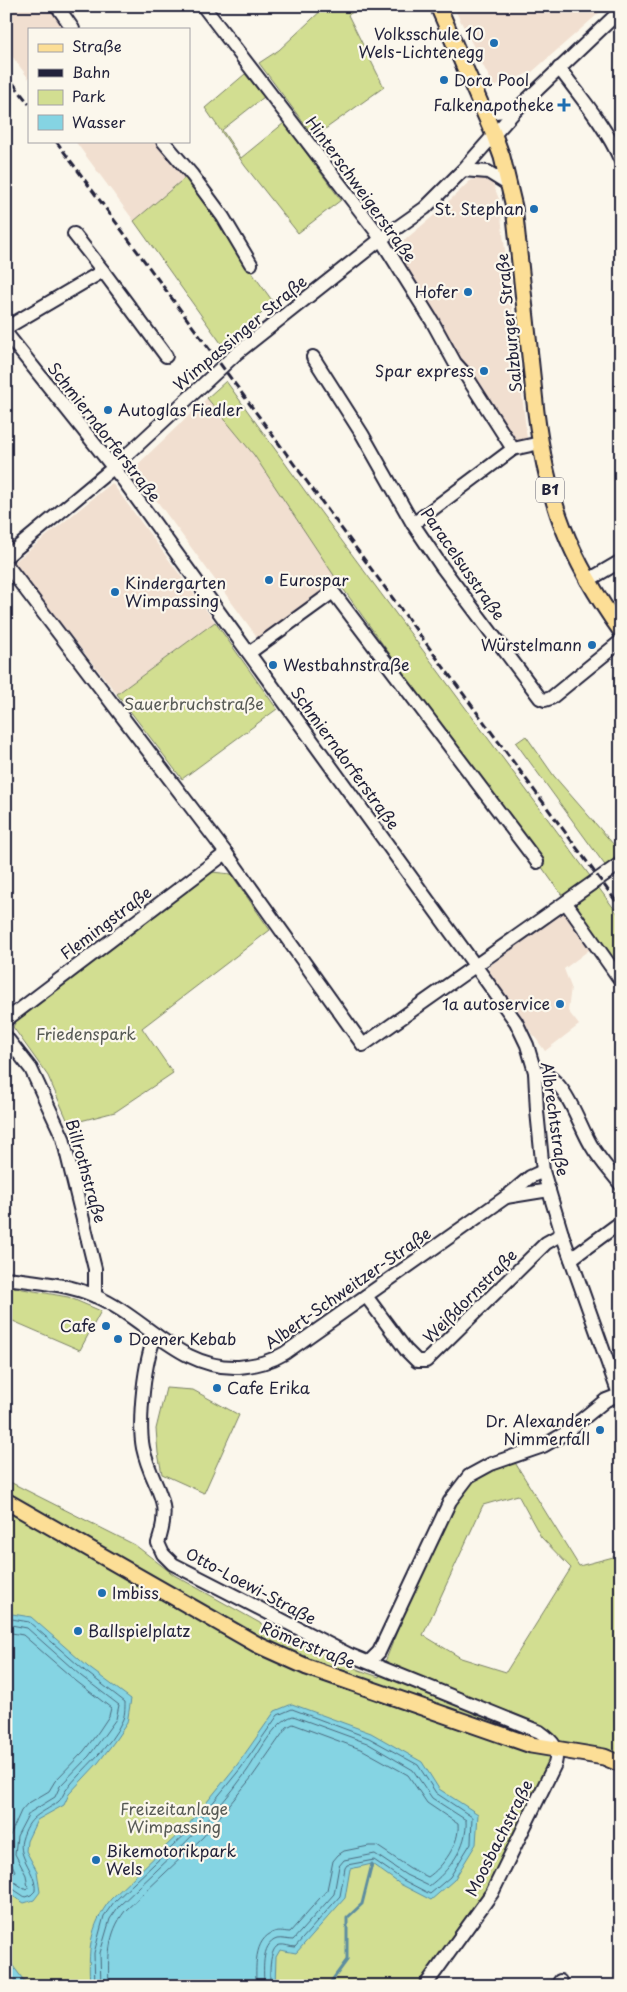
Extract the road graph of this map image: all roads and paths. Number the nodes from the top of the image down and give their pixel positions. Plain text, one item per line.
1 (57, 6) edge
2 (203, 6) edge
3 (438, 6) edge
4 (621, 10) edge
5 (72, 28) edge
6 (558, 68) junction
7 (516, 110) junction
8 (485, 114) junction
9 (494, 135) junction
10 (164, 142) edge
11 (621, 161) edge
12 (463, 170) junction
13 (509, 185) junction
14 (74, 234) dead end
15 (381, 239) junction
16 (251, 264) dead end
17 (103, 271) junction
18 (6, 328) edge
19 (6, 333) edge
20 (166, 356) dead end
21 (313, 356) dead end
22 (540, 443) junction
23 (513, 449) junction
24 (113, 468) junction
25 (413, 524) junction
26 (6, 557) edge
27 (621, 561) edge
28 (6, 564) edge
29 (587, 581) junction
30 (621, 631) edge
31 (621, 641) edge
32 (249, 654) junction
33 (226, 852) junction
34 (537, 862) dead end
35 (621, 863) edge
36 (566, 903) junction
37 (474, 965) junction
38 (621, 981) edge
39 (6, 1020) edge
40 (6, 1037) edge
41 (535, 1072) junction
42 (543, 1171) junction
43 (621, 1185) edge
44 (549, 1190) junction
45 (506, 1197) junction
46 (621, 1222) edge
47 (562, 1234) junction
48 (571, 1259) junction
49 (6, 1278) edge
50 (95, 1296) junction
51 (366, 1296) junction
52 (156, 1335) junction
53 (620, 1398) edge
54 (6, 1502) edge
55 (369, 1662) junction
56 (557, 1750) junction
57 (621, 1764) edge
58 (425, 1986) edge

1 - 5 street
2 - 15 street, Hinterschweigerstraße
3 - 8 main road, Salzburger Straße / B1
4 - 6 street, Wimpassinger Straße
6 - 7 street, Wimpassinger Straße
6 - 11 street
7 - 8 street
7 - 9 street, Wimpassinger Straße
8 - 9 main road, Salzburger Straße / B1
9 - 12 street, Wimpassinger Straße
9 - 13 main road, Salzburger Straße / B1
10 - 16 street
12 - 13 street
12 - 15 street, Wimpassinger Straße
13 - 22 main road, Salzburger Straße / B1
14 - 17 street
15 - 23 street, Hinterschweigerstraße
15 - 24 street, Wimpassinger Straße
17 - 18 street
17 - 20 street
19 - 24 street, Schmierndorferstraße
21 - 25 street, Paracelsusstraße
22 - 23 street
22 - 29 main road, Salzburger Straße / B1
23 - 25 street
24 - 26 street, Wimpassinger Straße
24 - 32 street, Schmierndorferstraße
25 - 31 street, Paracelsusstraße
27 - 29 street
28 - 33 street
29 - 30 main road, Salzburger Straße / B1
32 - 34 street
32 - 37 street, Schmierndorferstraße
33 - 37 street
33 - 39 street, Flemingstraße
35 - 36 street
36 - 37 street
36 - 38 street
37 - 41 street, Albrechtstraße
40 - 50 street, Billrothstraße
41 - 42 street, Albrechtstraße
41 - 43 street
42 - 44 street, Albrechtstraße
42 - 45 street, Albert-Schweitzer-Straße
44 - 45 street, Albert-Schweitzer-Straße
44 - 47 street, Albrechtstraße
45 - 51 street, Albert-Schweitzer-Straße
46 - 48 street
47 - 48 street, Albrechtstraße
47 - 51 street, Weißdornstraße
48 - 53 street, Albrechtstraße
49 - 50 street, Albert-Schweitzer-Straße
50 - 52 street, Albert-Schweitzer-Straße
51 - 52 street, Albert-Schweitzer-Straße
52 - 55 street, Otto-Loewi-Straße
53 - 55 street
54 - 56 main road, Römerstraße
55 - 56 street, Otto-Loewi-Straße
56 - 57 main road, Römerstraße
56 - 58 street, Moosbachstraße

